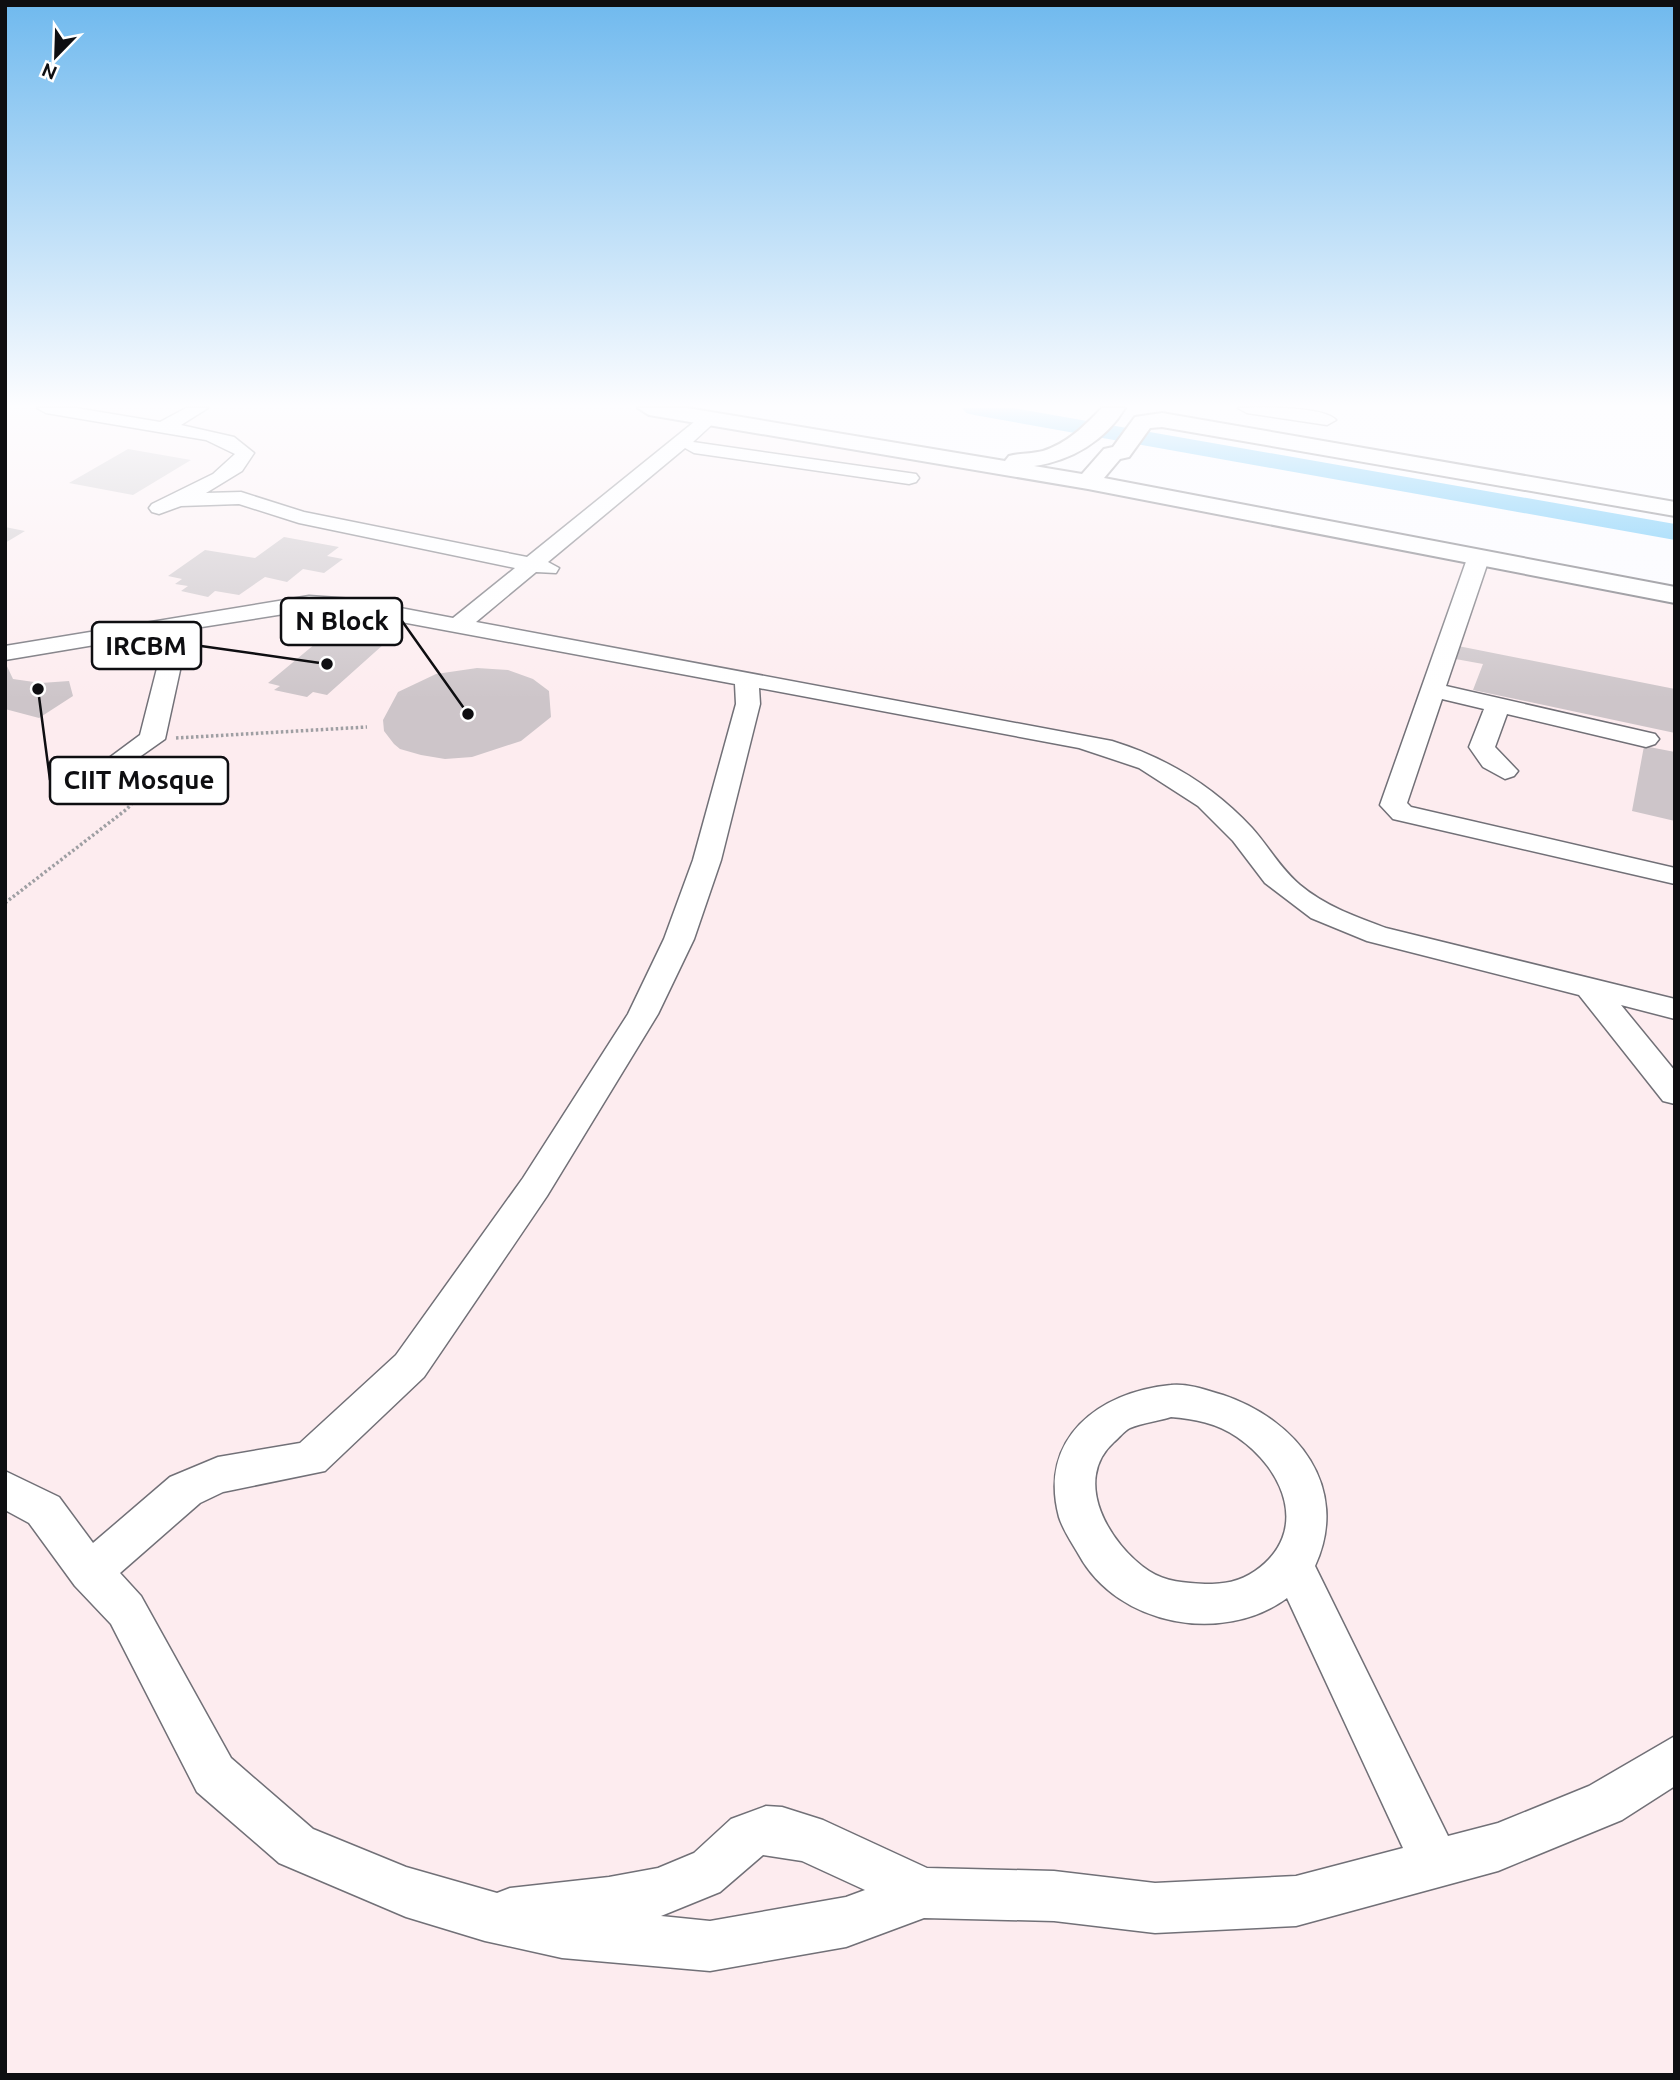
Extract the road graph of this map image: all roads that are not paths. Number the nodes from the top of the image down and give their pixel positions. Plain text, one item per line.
1 (261, 505) edge
2 (610, 505) edge
3 (619, 505) edge
4 (1224, 505) edge
5 (1258, 505) edge
6 (1653, 505) edge
7 (1675, 509) edge
8 (1479, 556) junction
9 (540, 567) junction
10 (1675, 585) edge
11 (1675, 595) edge
12 (179, 625) junction
13 (468, 627) junction
14 (5, 653) edge
15 (747, 678) junction
16 (1434, 690) junction
17 (1497, 707) junction
18 (1646, 739) dead end
19 (122, 758) dead end
20 (1505, 771) dead end
21 (1675, 876) edge
22 (1588, 986) junction
23 (1675, 1009) edge
24 (1675, 1093) edge
25 (5, 1489) edge
26 (1294, 1567) junction
27 (90, 1572) junction
28 (1675, 1759) edge
29 (1436, 1863) junction
30 (924, 1893) junction
31 (485, 1916) junction

1 - 9 street
2 - 9 street
3 - 9 street
4 - 8 main road
5 - 10 main road
6 - 7 main road
8 - 11 main road
8 - 16 street
9 - 13 street
12 - 13 street
12 - 14 street
12 - 19 street
13 - 15 street
15 - 22 street
15 - 27 street
16 - 17 street
16 - 21 street
17 - 18 street
17 - 20 street
22 - 23 street
22 - 24 street
25 - 27 street
26 - 26 street
26 - 29 street
27 - 31 street
28 - 29 street
29 - 30 street
30 - 31 street
30 - 31 street

